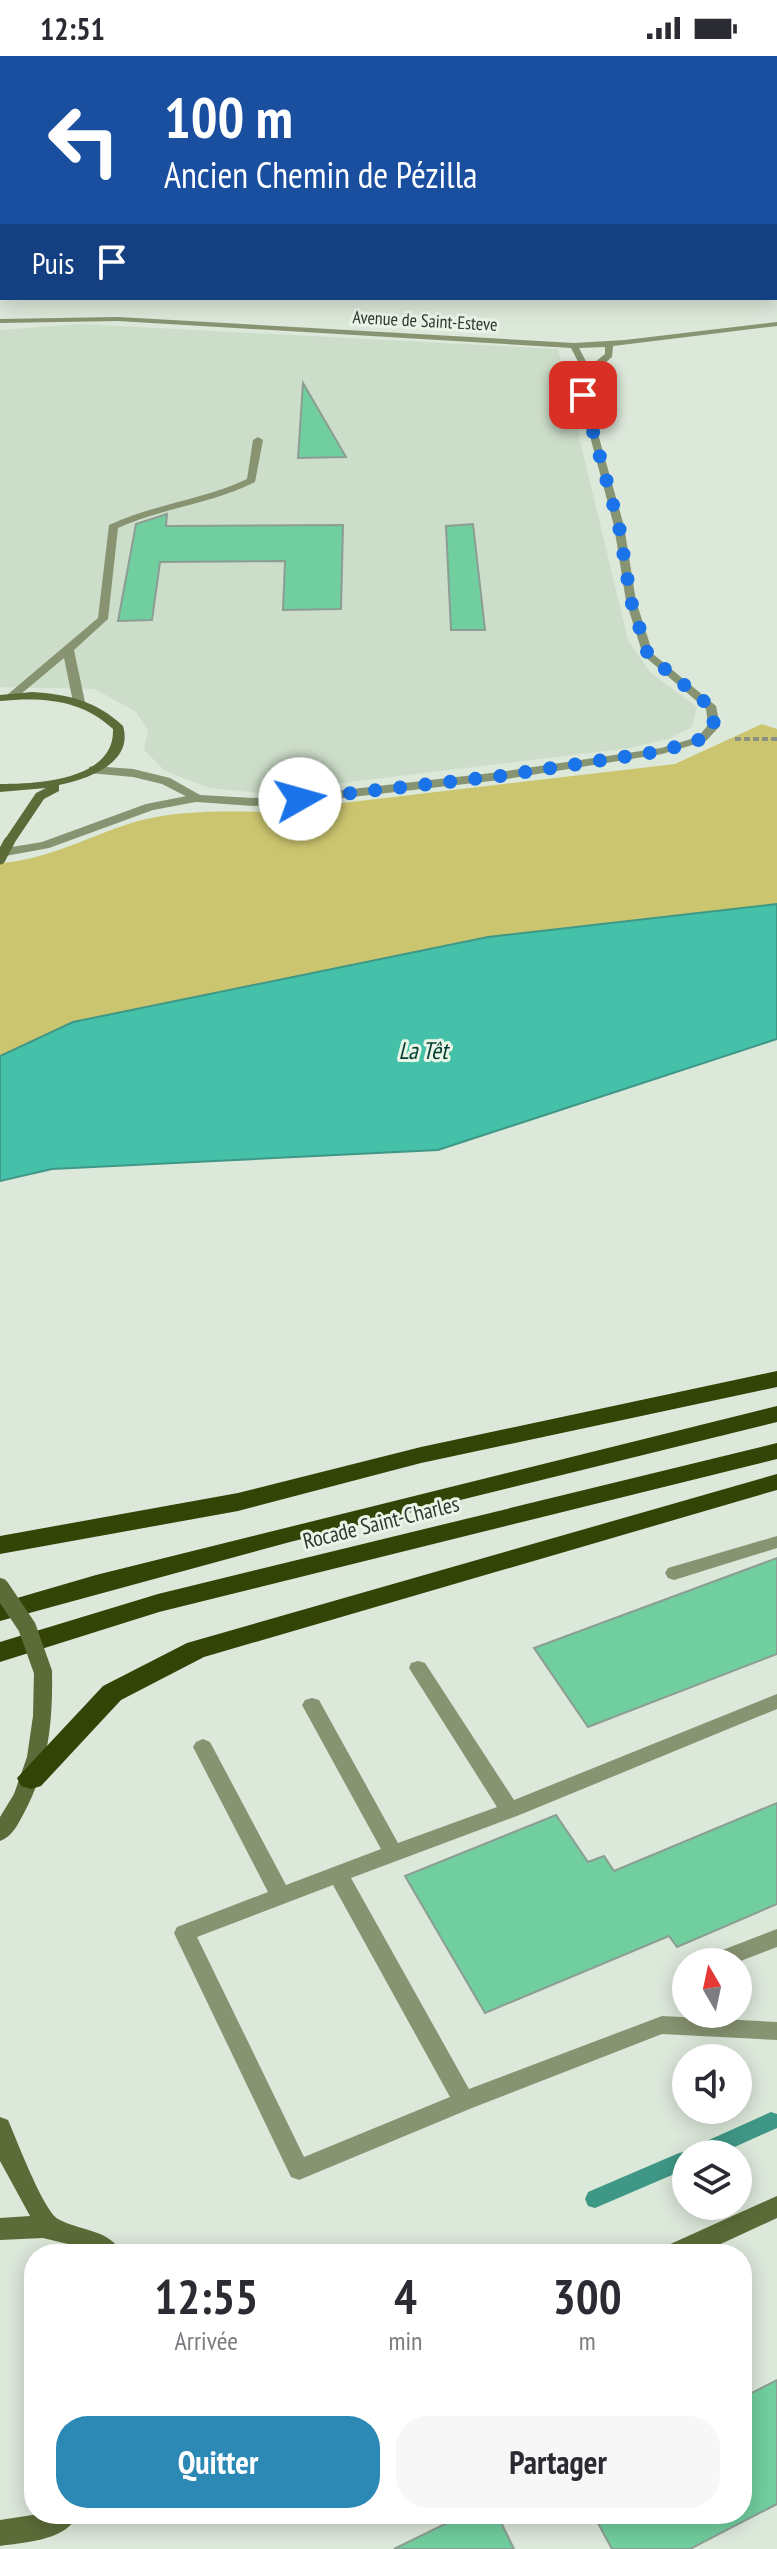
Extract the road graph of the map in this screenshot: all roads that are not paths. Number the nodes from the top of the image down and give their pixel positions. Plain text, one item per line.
1 (0, 321) edge
2 (777, 324) edge
3 (574, 346) junction
4 (609, 346) junction
5 (588, 373) junction
6 (258, 440) dead end
7 (68, 649) junction
8 (6, 698) edge
9 (79, 702) junction
10 (93, 770) junction
11 (71, 779) junction
12 (0, 788) edge
13 (197, 798) junction
14 (0, 856) edge
15 (777, 1379) edge
16 (777, 1414) edge
17 (777, 1451) edge
18 (777, 1482) edge
19 (777, 1542) edge
20 (0, 1545) edge
21 (674, 1573) dead end
22 (0, 1587) edge
23 (0, 1612) edge
24 (0, 1652) edge
25 (418, 1668) dead end
26 (777, 1701) edge
27 (312, 1705) dead end
28 (203, 1747) dead end
29 (31, 1778) junction
30 (510, 1810) junction
31 (0, 1833) edge
32 (394, 1854) junction
33 (338, 1874) junction
34 (281, 1896) junction
35 (777, 1938) edge
36 (751, 1948) edge
37 (777, 2031) edge
38 (464, 2101) junction
39 (0, 2127) edge
40 (777, 2207) edge
41 (49, 2228) junction
42 (0, 2229) edge
43 (98, 2244) edge
44 (696, 2244) edge
45 (48, 2524) edge
46 (0, 2533) edge

1 - 3 street, Avenue de Saint-Esteve
2 - 4 street, Avenue de Saint-Esteve
3 - 4 street, Avenue de Saint-Esteve
3 - 5 street
4 - 5 street
5 - 13 street
6 - 7 street
7 - 8 street
7 - 9 street
8 - 9 main road
9 - 10 main road
10 - 11 main road
10 - 13 street
11 - 12 main road
11 - 14 main road, bridge
13 - 14 street
15 - 20 highway
16 - 23 highway, Rocade Saint-Charles
17 - 24 highway, Rocade Saint-Charles
18 - 29 highway
19 - 21 street
22 - 29 main road, bridge
25 - 30 street
26 - 30 street
27 - 32 street
28 - 34 street
29 - 31 main road
30 - 32 street
32 - 33 street
33 - 34 street
33 - 38 street
34 - 38 street
35 - 36 street
37 - 38 street
39 - 41 main road
40 - 44 main road
41 - 42 main road
41 - 43 main road
45 - 46 main road

